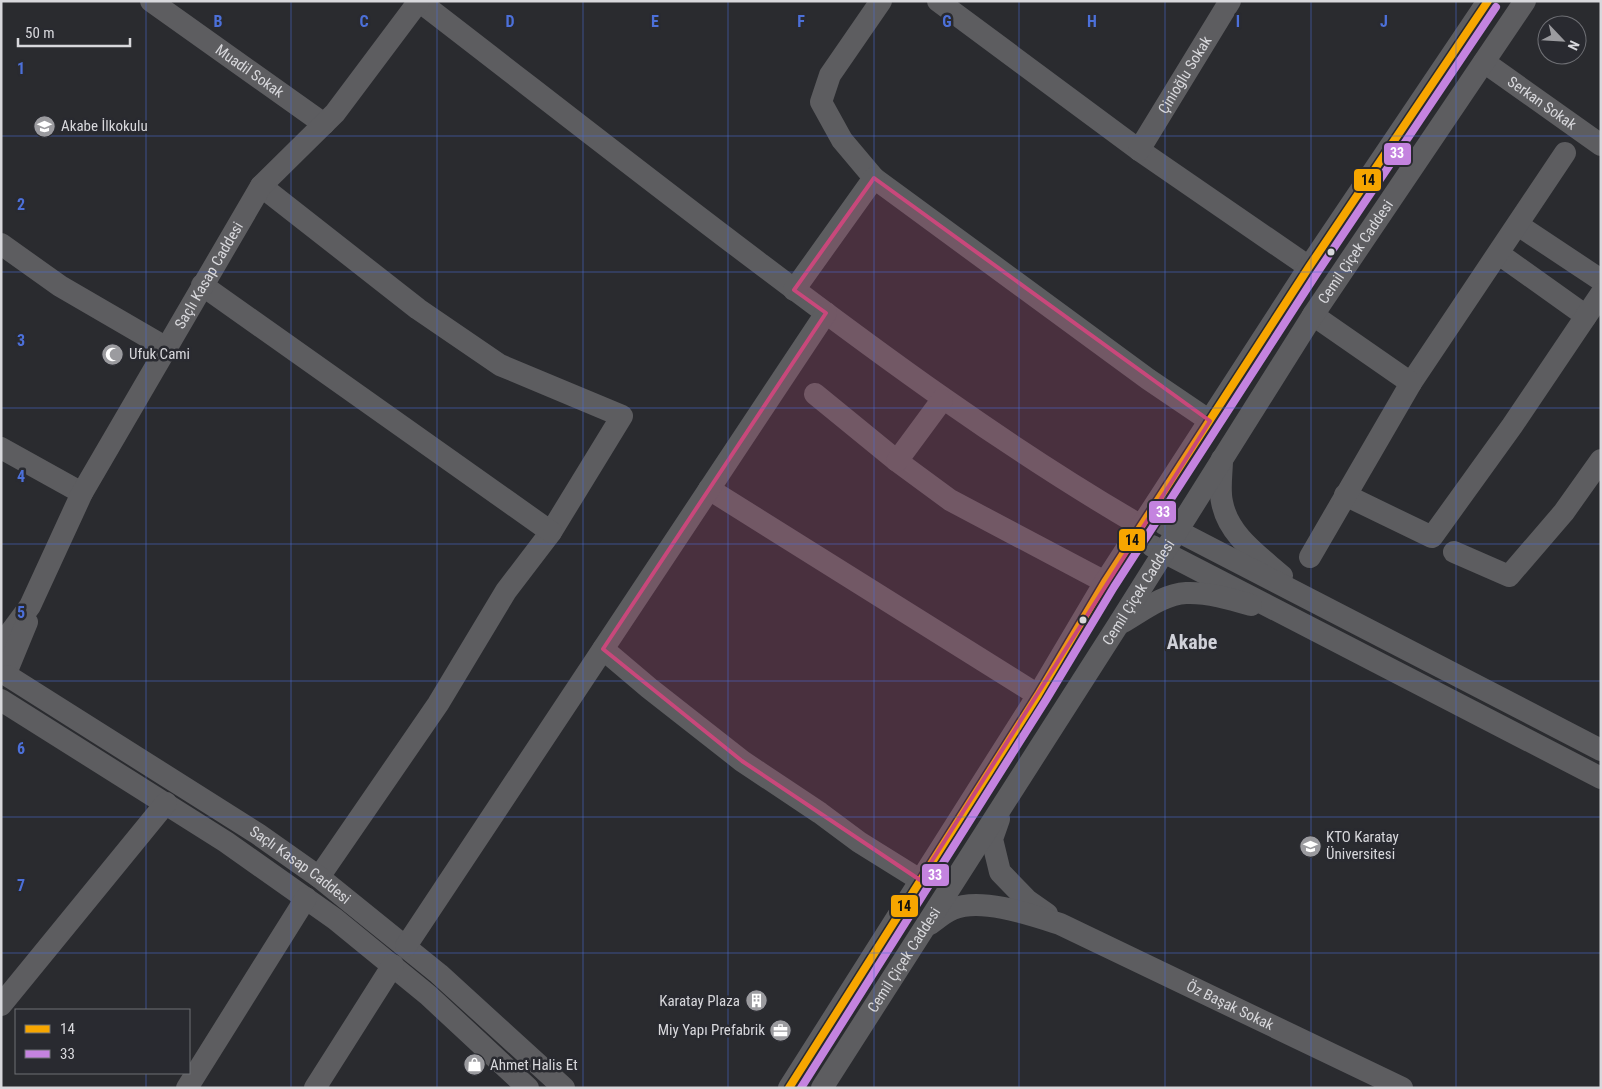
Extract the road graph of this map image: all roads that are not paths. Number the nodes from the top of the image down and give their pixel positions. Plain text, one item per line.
1 (151, 1) edge
2 (419, 1) edge
3 (881, 1) edge
4 (938, 1) edge
5 (1230, 1) edge
6 (1488, 1) edge
7 (1525, 1) edge
8 (1484, 62) junction
9 (324, 124) junction
10 (1601, 145) edge
11 (1139, 150) junction
12 (1565, 153) dead end
13 (874, 178) junction
14 (260, 186) junction
15 (1518, 225) junction
16 (1, 244) edge
17 (1499, 254) junction
18 (1308, 267) junction
19 (1601, 280) edge
20 (202, 285) junction
21 (794, 290) junction
22 (1601, 294) edge
23 (826, 314) junction
24 (1313, 315) junction
25 (1586, 316) junction
26 (165, 347) junction
27 (1412, 383) junction
28 (815, 394) dead end
29 (942, 400) junction
30 (1210, 421) junction
31 (1, 448) edge
32 (1222, 459) junction
33 (1601, 460) edge
34 (897, 461) junction
35 (709, 489) junction
36 (82, 494) junction
37 (1345, 495) junction
38 (1143, 527) junction
39 (1176, 531) junction
40 (551, 532) junction
41 (1165, 552) junction
42 (1454, 552) dead end
43 (1310, 557) dead end
44 (1105, 582) junction
45 (1314, 602) junction
46 (30, 606) junction
47 (1287, 615) junction
48 (1118, 625) junction
49 (1, 645) edge
50 (603, 649) junction
51 (5, 672) edge
52 (1038, 695) junction
53 (1, 698) edge
54 (1601, 750) edge
55 (1601, 778) edge
56 (1006, 798) junction
57 (166, 803) junction
58 (319, 877) junction
59 (920, 880) junction
60 (306, 898) junction
61 (1060, 924) junction
62 (922, 930) junction
63 (406, 946) junction
64 (393, 966) junction
65 (1, 1005) edge
66 (187, 1088) edge
67 (315, 1088) edge
68 (528, 1088) edge
69 (564, 1088) edge
70 (789, 1088) edge
71 (822, 1088) edge
72 (1402, 1088) edge

1 - 9 street, Muadil Sokak
2 - 9 street, Saçlı Kasap Caddesi
2 - 21 street
3 - 13 street
4 - 11 street
5 - 11 street, Çinioğlu Sokak
6 - 18 street, Cemil Çiçek Caddesi
7 - 8 street, Cemil Çiçek Caddesi
8 - 10 street, Serkan Sokak
8 - 24 street, Cemil Çiçek Caddesi
9 - 14 street, Saçlı Kasap Caddesi
11 - 18 street
12 - 15 street
13 - 21 street
13 - 30 street
14 - 20 street, Saçlı Kasap Caddesi
14 - 40 street
15 - 17 street
15 - 19 street
16 - 26 street
17 - 25 street
17 - 27 street
18 - 30 street, Cemil Çiçek Caddesi
20 - 26 street, Saçlı Kasap Caddesi
20 - 40 street
21 - 23 street
22 - 25 street
23 - 29 street
23 - 35 street
24 - 27 street
24 - 32 street, Cemil Çiçek Caddesi
25 - 37 street
26 - 36 street, Saçlı Kasap Caddesi
27 - 37 street
28 - 34 street
29 - 34 street
29 - 38 street
30 - 38 street, Cemil Çiçek Caddesi
31 - 36 street
32 - 39 street, Cemil Çiçek Caddesi
32 - 45 street
33 - 42 street
34 - 44 street
35 - 50 street
35 - 52 street
36 - 46 street, Saçlı Kasap Caddesi
37 - 43 street
38 - 39 street
38 - 41 street
38 - 44 street, Cemil Çiçek Caddesi
39 - 41 street, Cemil Çiçek Caddesi
39 - 45 street
40 - 58 street
41 - 47 street
41 - 48 street, Cemil Çiçek Caddesi
44 - 52 street, Cemil Çiçek Caddesi
45 - 54 street
46 - 49 street, Saçlı Kasap Caddesi
46 - 51 street, Saçlı Kasap Caddesi
47 - 48 street
47 - 55 street
48 - 56 street, Cemil Çiçek Caddesi
50 - 59 street
50 - 63 street
51 - 53 street
51 - 58 street, Saçlı Kasap Caddesi
52 - 59 street, Cemil Çiçek Caddesi
53 - 57 street, Saçlı Kasap Caddesi
56 - 61 street
56 - 62 street, Cemil Çiçek Caddesi
57 - 60 street, Saçlı Kasap Caddesi
57 - 65 street
58 - 63 street, Saçlı Kasap Caddesi
59 - 70 street, Cemil Çiçek Caddesi
60 - 64 street, Saçlı Kasap Caddesi
60 - 66 street
61 - 62 street
61 - 72 street, Öz Başak Sokak
62 - 71 street, Cemil Çiçek Caddesi
63 - 69 street, Saçlı Kasap Caddesi
64 - 67 street
64 - 68 street, Saçlı Kasap Caddesi

